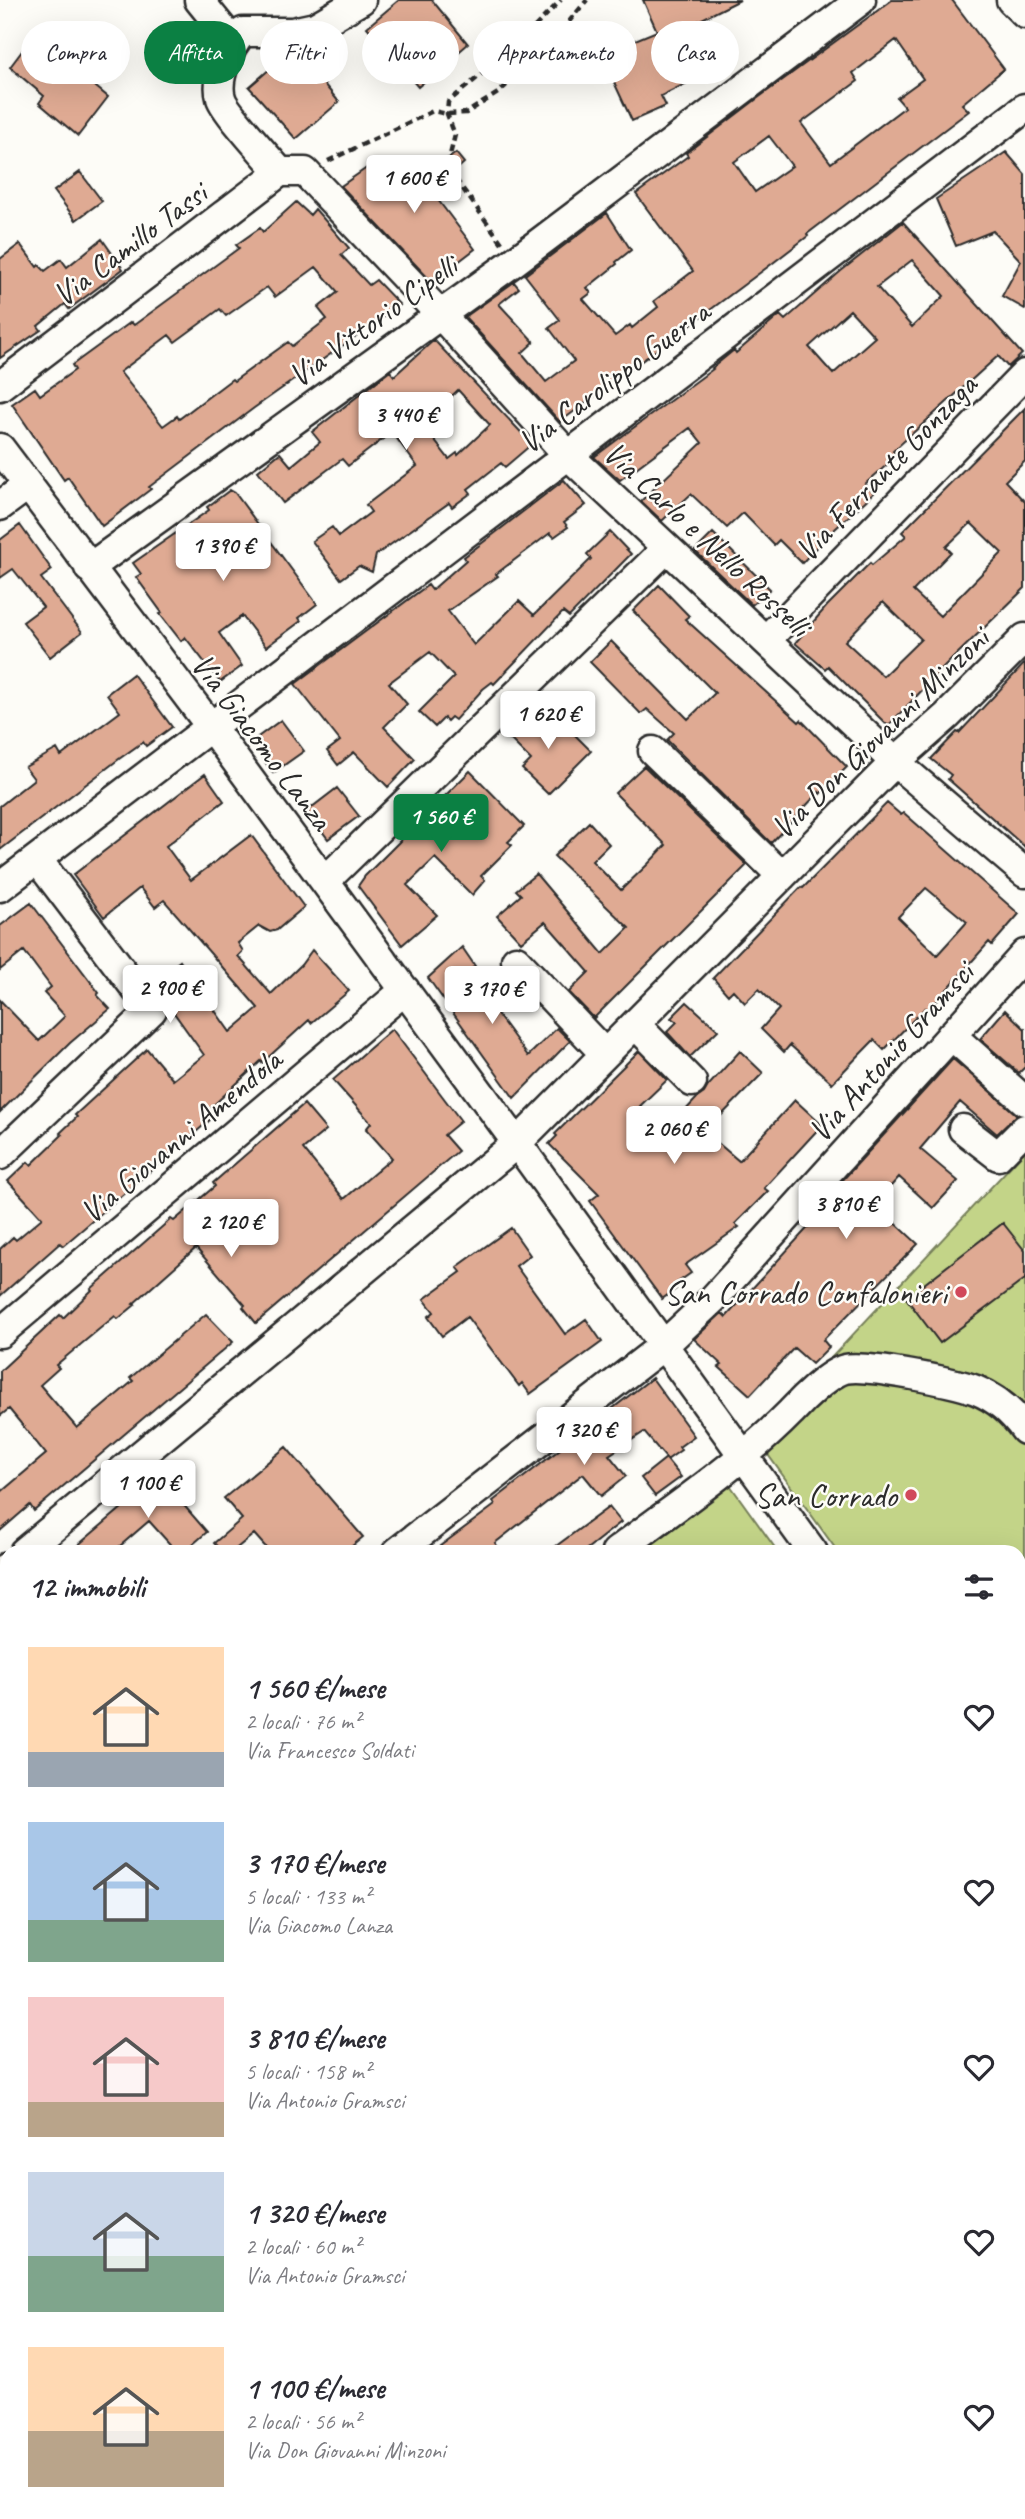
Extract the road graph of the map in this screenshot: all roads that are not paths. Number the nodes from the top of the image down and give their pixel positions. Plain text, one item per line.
1 (199, 0) edge
2 (361, 0) edge
3 (861, 0) edge
4 (1011, 0) edge
5 (1025, 14) edge
6 (216, 21) edge
7 (246, 32) edge
8 (220, 84) edge
9 (1024, 110) edge
10 (292, 172) junction
11 (440, 314) junction
12 (1025, 374) edge
13 (0, 386) edge
14 (0, 448) edge
15 (568, 454) junction
16 (27, 486) junction
17 (0, 506) edge
18 (667, 548) junction
19 (89, 568) junction
20 (1025, 638) edge
21 (766, 640) junction
22 (211, 727) junction
23 (653, 751) dead end
24 (895, 762) junction
25 (37, 859) junction
26 (1025, 873) edge
27 (782, 876) junction
28 (324, 881) junction
29 (0, 887) edge
30 (1025, 954) edge
31 (516, 960) dead end
32 (405, 990) junction
33 (635, 1024) junction
34 (951, 1035) junction
35 (605, 1054) junction
36 (692, 1082) dead end
37 (1025, 1101) edge
38 (963, 1129) dead end
39 (1025, 1129) edge
40 (517, 1143) junction
41 (0, 1155) edge
42 (0, 1333) edge
43 (664, 1345) junction
44 (1025, 1430) edge
45 (744, 1455) junction
46 (32, 1545) edge
47 (406, 1545) edge
48 (625, 1545) edge
49 (808, 1545) edge

1 - 6 street
2 - 7 street
3 - 11 street, Via Vittorio Cipelli
4 - 5 street
8 - 10 street, Via Carlo e Nello Rosselli
9 - 15 street, Via Carolippo Guerra
10 - 11 street, Via Carlo e Nello Rosselli
10 - 13 street, Via Camillo Tassi
11 - 15 street, Via Carlo e Nello Rosselli
11 - 19 street, Via Vittorio Cipelli
12 - 21 street, Via Ferrante Gonzaga
14 - 16 street, Via Giacomo Lanza
15 - 18 street, Via Carlo e Nello Rosselli
15 - 22 street, Via Carolippo Guerra
16 - 17 street
16 - 19 street, Via Giacomo Lanza
18 - 21 street, Via Carlo e Nello Rosselli
18 - 28 street
19 - 22 street, Via Giacomo Lanza
20 - 24 street, Via Don Giovanni Minzoni
21 - 24 street, Via Carlo e Nello Rosselli
22 - 25 street, Via Carolippo Guerra
22 - 28 street, Via Giacomo Lanza
23 - 27 street, Via Don Giovanni Minzoni
24 - 26 street, Via Carlo e Nello Rosselli
24 - 27 street, Via Don Giovanni Minzoni
25 - 29 street, Via Carolippo Guerra
25 - 41 street
27 - 33 street, Via Don Giovanni Minzoni
28 - 32 street, Via Giacomo Lanza
30 - 34 street, Via Antonio Gramsci
31 - 35 street
32 - 40 street, Via Giacomo Lanza
32 - 42 street, Via Giovanni Amendola
33 - 35 street, Via Don Giovanni Minzoni
33 - 36 street
34 - 37 street
34 - 43 street, Via Antonio Gramsci
35 - 40 street, Via Don Giovanni Minzoni
38 - 39 street
40 - 43 street, Via Giacomo Lanza
40 - 46 street, Via Don Giovanni Minzoni
43 - 45 street, Via Giacomo Lanza
43 - 47 street, Via Antonio Gramsci
44 - 45 street
45 - 48 street
45 - 49 street, Via Giacomo Lanza

